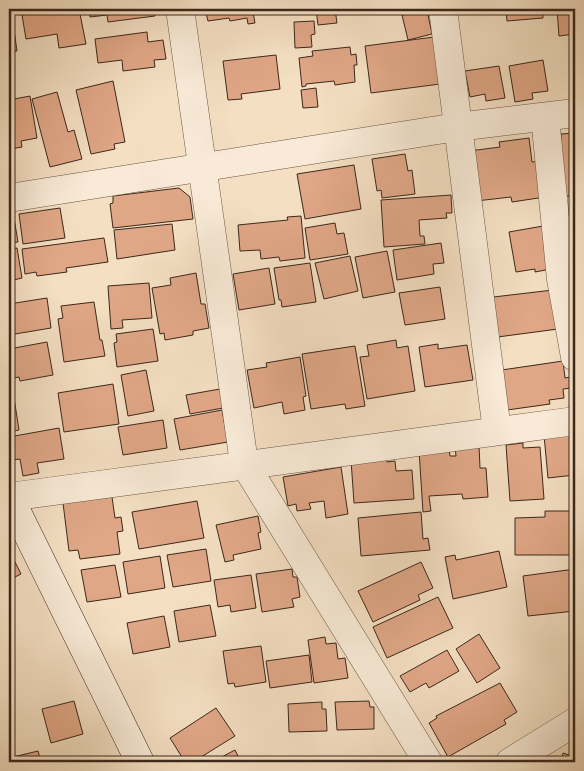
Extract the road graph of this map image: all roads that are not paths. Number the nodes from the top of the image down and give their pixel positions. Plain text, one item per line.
1 (180, 9) edge
2 (443, 9) edge
3 (575, 113) edge
4 (545, 117) junction
5 (457, 128) junction
6 (204, 168) junction
7 (9, 198) edge
8 (575, 357) edge
9 (575, 421) edge
10 (497, 431) junction
11 (244, 463) junction
12 (9, 496) edge
13 (575, 722) edge
14 (140, 762) edge
15 (428, 762) edge
16 (510, 762) edge

1 - 6 street
2 - 5 street
3 - 4 street
4 - 5 street
4 - 8 street
5 - 6 street
5 - 10 street
6 - 7 street
6 - 11 street
9 - 10 street
10 - 11 street
11 - 12 street
11 - 15 street
12 - 14 street
13 - 16 street

